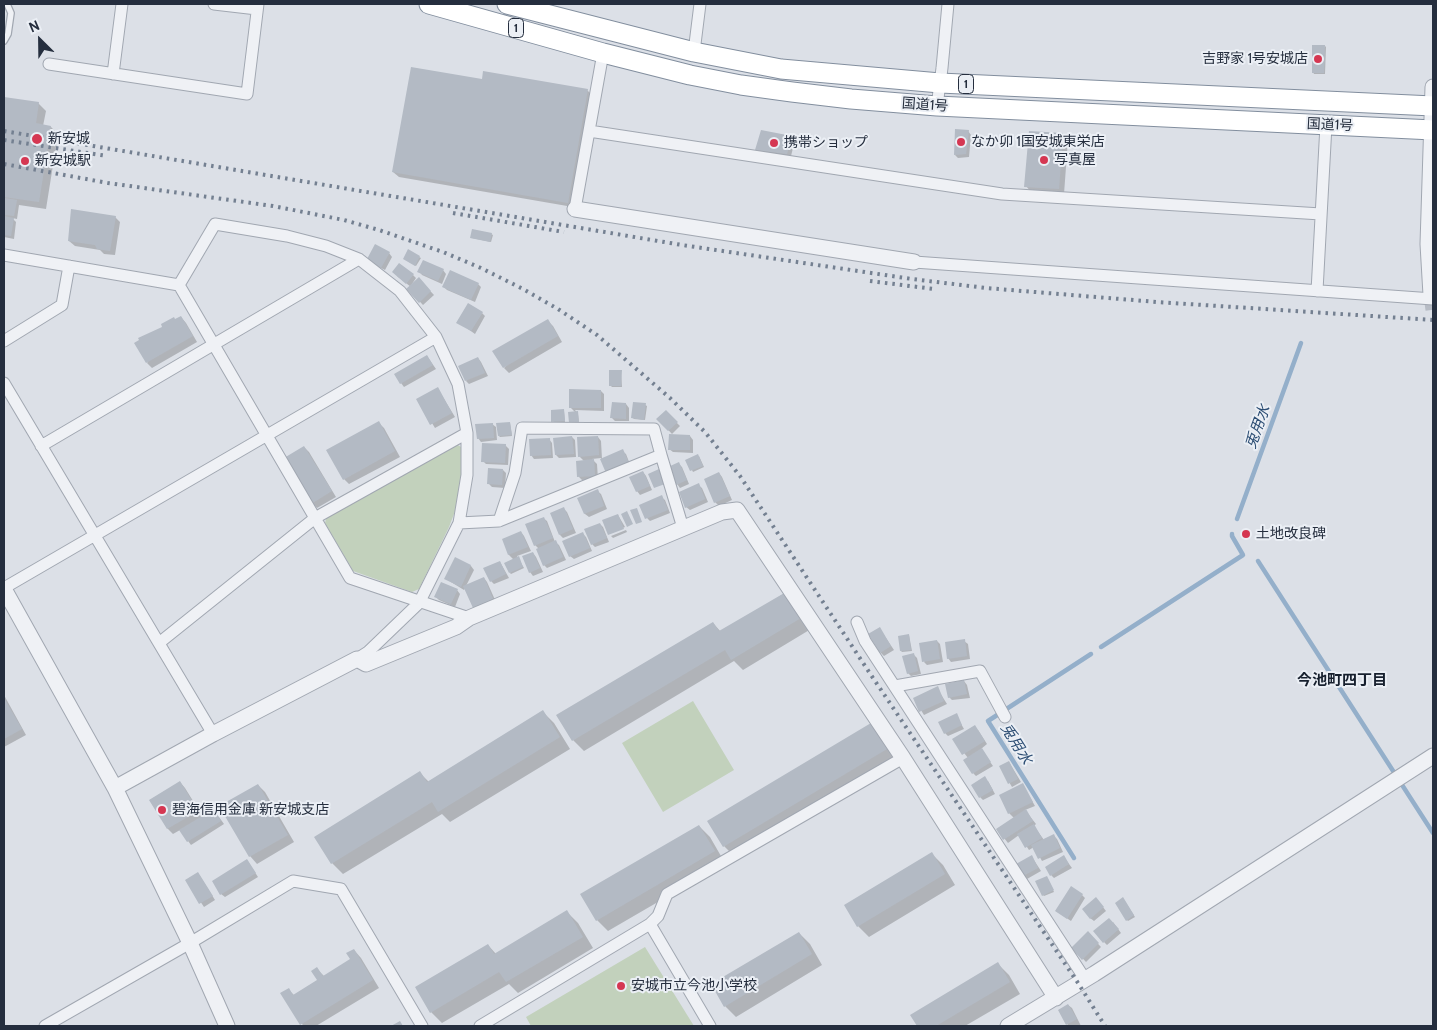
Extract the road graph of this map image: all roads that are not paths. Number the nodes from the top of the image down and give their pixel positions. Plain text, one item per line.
1 (7, 4) edge
2 (122, 4) edge
3 (214, 4) edge
4 (429, 4) edge
5 (506, 4) edge
6 (700, 4) edge
7 (948, 4) edge
8 (257, 6) edge
9 (4, 41) edge
10 (694, 52) junction
11 (603, 53) junction
12 (49, 64) dead end
13 (113, 74) junction
14 (940, 83) junction
15 (1433, 100) edge
16 (937, 106) junction
17 (1326, 125) junction
18 (1432, 130) edge
19 (589, 131) junction
20 (1432, 167) edge
21 (575, 209) joint
22 (1321, 214) junction
23 (4, 255) edge
24 (359, 259) junction
25 (914, 262) joint
26 (69, 266) junction
27 (179, 285) junction
28 (1317, 291) junction
29 (1432, 297) edge
30 (436, 337) junction
31 (4, 341) edge
32 (214, 344) junction
33 (4, 383) edge
34 (467, 433) junction
35 (267, 435) junction
36 (41, 446) junction
37 (661, 455) junction
38 (315, 518) junction
39 (500, 521) junction
40 (459, 523) junction
41 (683, 528) junction
42 (95, 535) junction
43 (4, 589) edge
44 (419, 603) junction
45 (468, 618) junction
46 (857, 622) dead end
47 (159, 643) junction
48 (357, 659) junction
49 (895, 686) junction
50 (1005, 717) dead end
51 (213, 734) junction
52 (1433, 756) edge
53 (903, 758) junction
54 (116, 788) junction
55 (650, 924) junction
56 (190, 943) junction
57 (1085, 979) junction
58 (1056, 998) junction
59 (44, 1026) edge
60 (227, 1026) edge
61 (422, 1026) edge
62 (480, 1026) edge
63 (710, 1026) edge
64 (1008, 1026) edge

1 - 9 lane
2 - 13 street
3 - 8 street
4 - 11 highway, 国道1号 / 1
5 - 10 highway, 国道1号 / 1
6 - 10 street
7 - 14 street
8 - 13 street
10 - 14 highway, 国道1号 / 1
11 - 16 highway, 国道1号 / 1
11 - 19 street
12 - 13 street
14 - 15 highway, 国道1号 / 1
14 - 16 street
15 - 18 street
16 - 17 highway, 国道1号 / 1
17 - 18 highway, 国道1号 / 1
17 - 22 street
18 - 20 street
19 - 21 street
19 - 22 street
20 - 29 street
21 - 25 street
22 - 28 street
23 - 26 street
24 - 27 street
24 - 30 street
24 - 32 street
25 - 28 street
26 - 27 street
26 - 31 street
27 - 32 street
28 - 29 street
30 - 34 street
30 - 35 street
32 - 35 street
32 - 36 street
33 - 36 street
34 - 38 street
34 - 40 street
35 - 38 street
35 - 42 street
36 - 42 street
37 - 39 street
37 - 39 street
37 - 41 street
38 - 44 street
38 - 47 street
39 - 40 street
40 - 44 street
41 - 45 street
41 - 53 street
42 - 43 street
42 - 47 street
43 - 54 street
44 - 45 street
44 - 48 street
45 - 48 street
46 - 49 street
47 - 51 street
48 - 51 street
49 - 50 street
49 - 57 street
51 - 54 street
52 - 57 street
53 - 55 street
53 - 58 street
54 - 56 street
55 - 62 street
55 - 63 street
56 - 59 street
56 - 60 street
56 - 61 street
57 - 58 street
58 - 64 street

